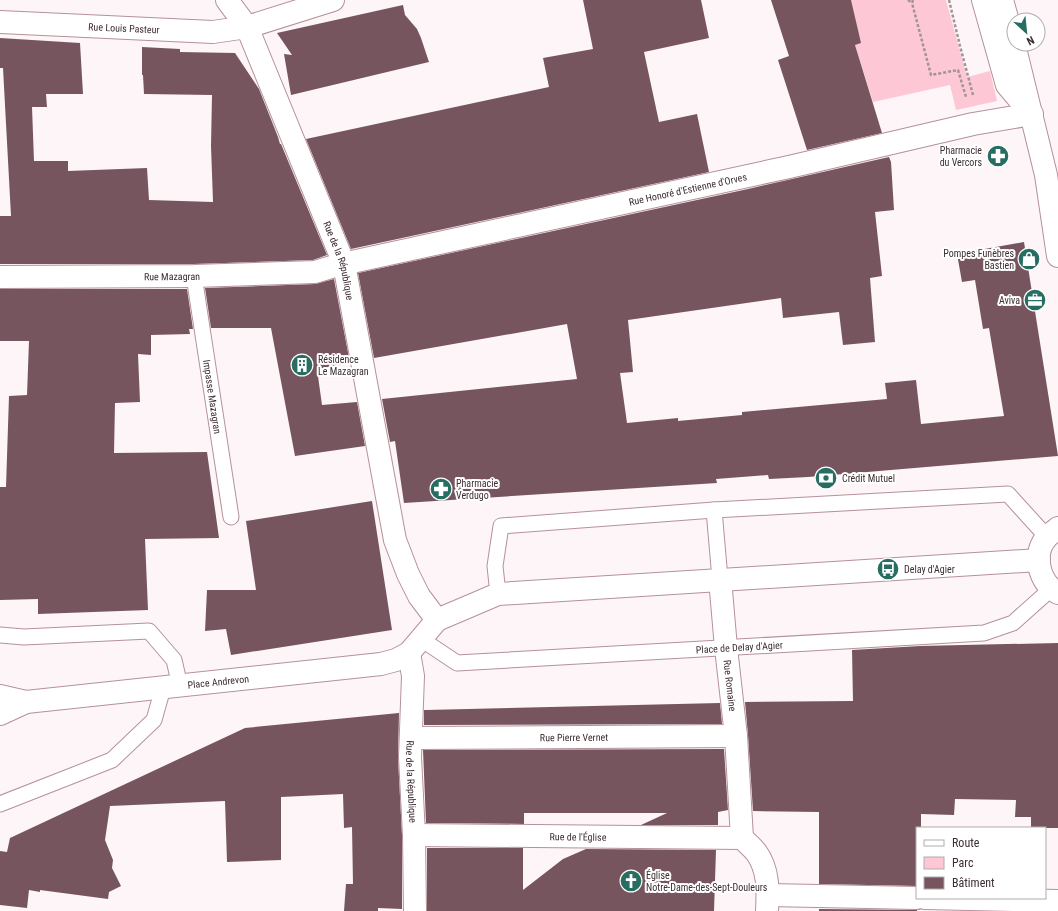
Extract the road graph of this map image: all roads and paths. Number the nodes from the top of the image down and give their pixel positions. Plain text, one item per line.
1 (227, 0) edge
2 (333, 0) edge
3 (908, 0) edge
4 (949, 0) edge
5 (983, 0) edge
6 (1002, 0) edge
7 (912, 1) edge
8 (1006, 15) edge
9 (0, 22) edge
10 (247, 27) junction
11 (1016, 52) edge
12 (1032, 114) junction
13 (981, 123) junction
14 (1058, 256) edge
15 (344, 264) junction
16 (194, 276) junction
17 (0, 277) edge
18 (714, 510) junction
19 (231, 517) dead end
20 (1053, 533) edge
21 (1038, 560) junction
22 (720, 579) junction
23 (1054, 591) edge
24 (498, 594) junction
25 (437, 620) junction
26 (0, 635) edge
27 (415, 646) junction
28 (726, 648) junction
29 (172, 687) junction
30 (0, 696) edge
31 (26, 702) junction
32 (0, 714) edge
33 (736, 736) junction
34 (412, 738) junction
35 (0, 804) edge
36 (414, 836) junction
37 (742, 838) junction
38 (916, 898) edge
39 (969, 899) edge
40 (1058, 901) edge
41 (768, 903) edge
42 (415, 911) edge

1 - 10 street, Rue de la République
2 - 10 street, Rue Louis Pasteur
3 - 7 path
4 - 13 path
5 - 12 street
6 - 8 street
7 - 13 path
9 - 10 street, Rue Louis Pasteur
10 - 15 street, Rue de la République
11 - 12 street
12 - 13 street, Rue Honoré d'Estienne d'Orves
12 - 14 street
13 - 15 street, Rue Honoré d'Estienne d'Orves
15 - 16 street, Rue Mazagran
15 - 25 street, Rue de la République
16 - 17 street, Rue Mazagran
16 - 19 lane, Impasse Mazagran
18 - 20 lane
18 - 22 lane, Rue Romaine
18 - 24 lane
20 - 21 street
21 - 22 street
21 - 23 street
22 - 24 street
22 - 28 street, Rue Romaine
23 - 28 lane, Place de Delay d'Agier
24 - 25 street
25 - 27 street
26 - 29 lane
27 - 28 lane, Place de Delay d'Agier
27 - 29 street, Place Andrevon
27 - 34 street, Rue de la République
28 - 33 street, Rue Romaine
29 - 31 street, Place Andrevon
29 - 35 lane
30 - 31 street, Place Andrevon
31 - 32 street, Place Andrevon
33 - 34 street, Rue Pierre Vernet
33 - 37 street, Rue Romaine
34 - 36 street, Rue de la République
36 - 37 street, Rue de l'Église
36 - 42 street, Rue de la République
37 - 41 street
38 - 41 street
39 - 40 street

